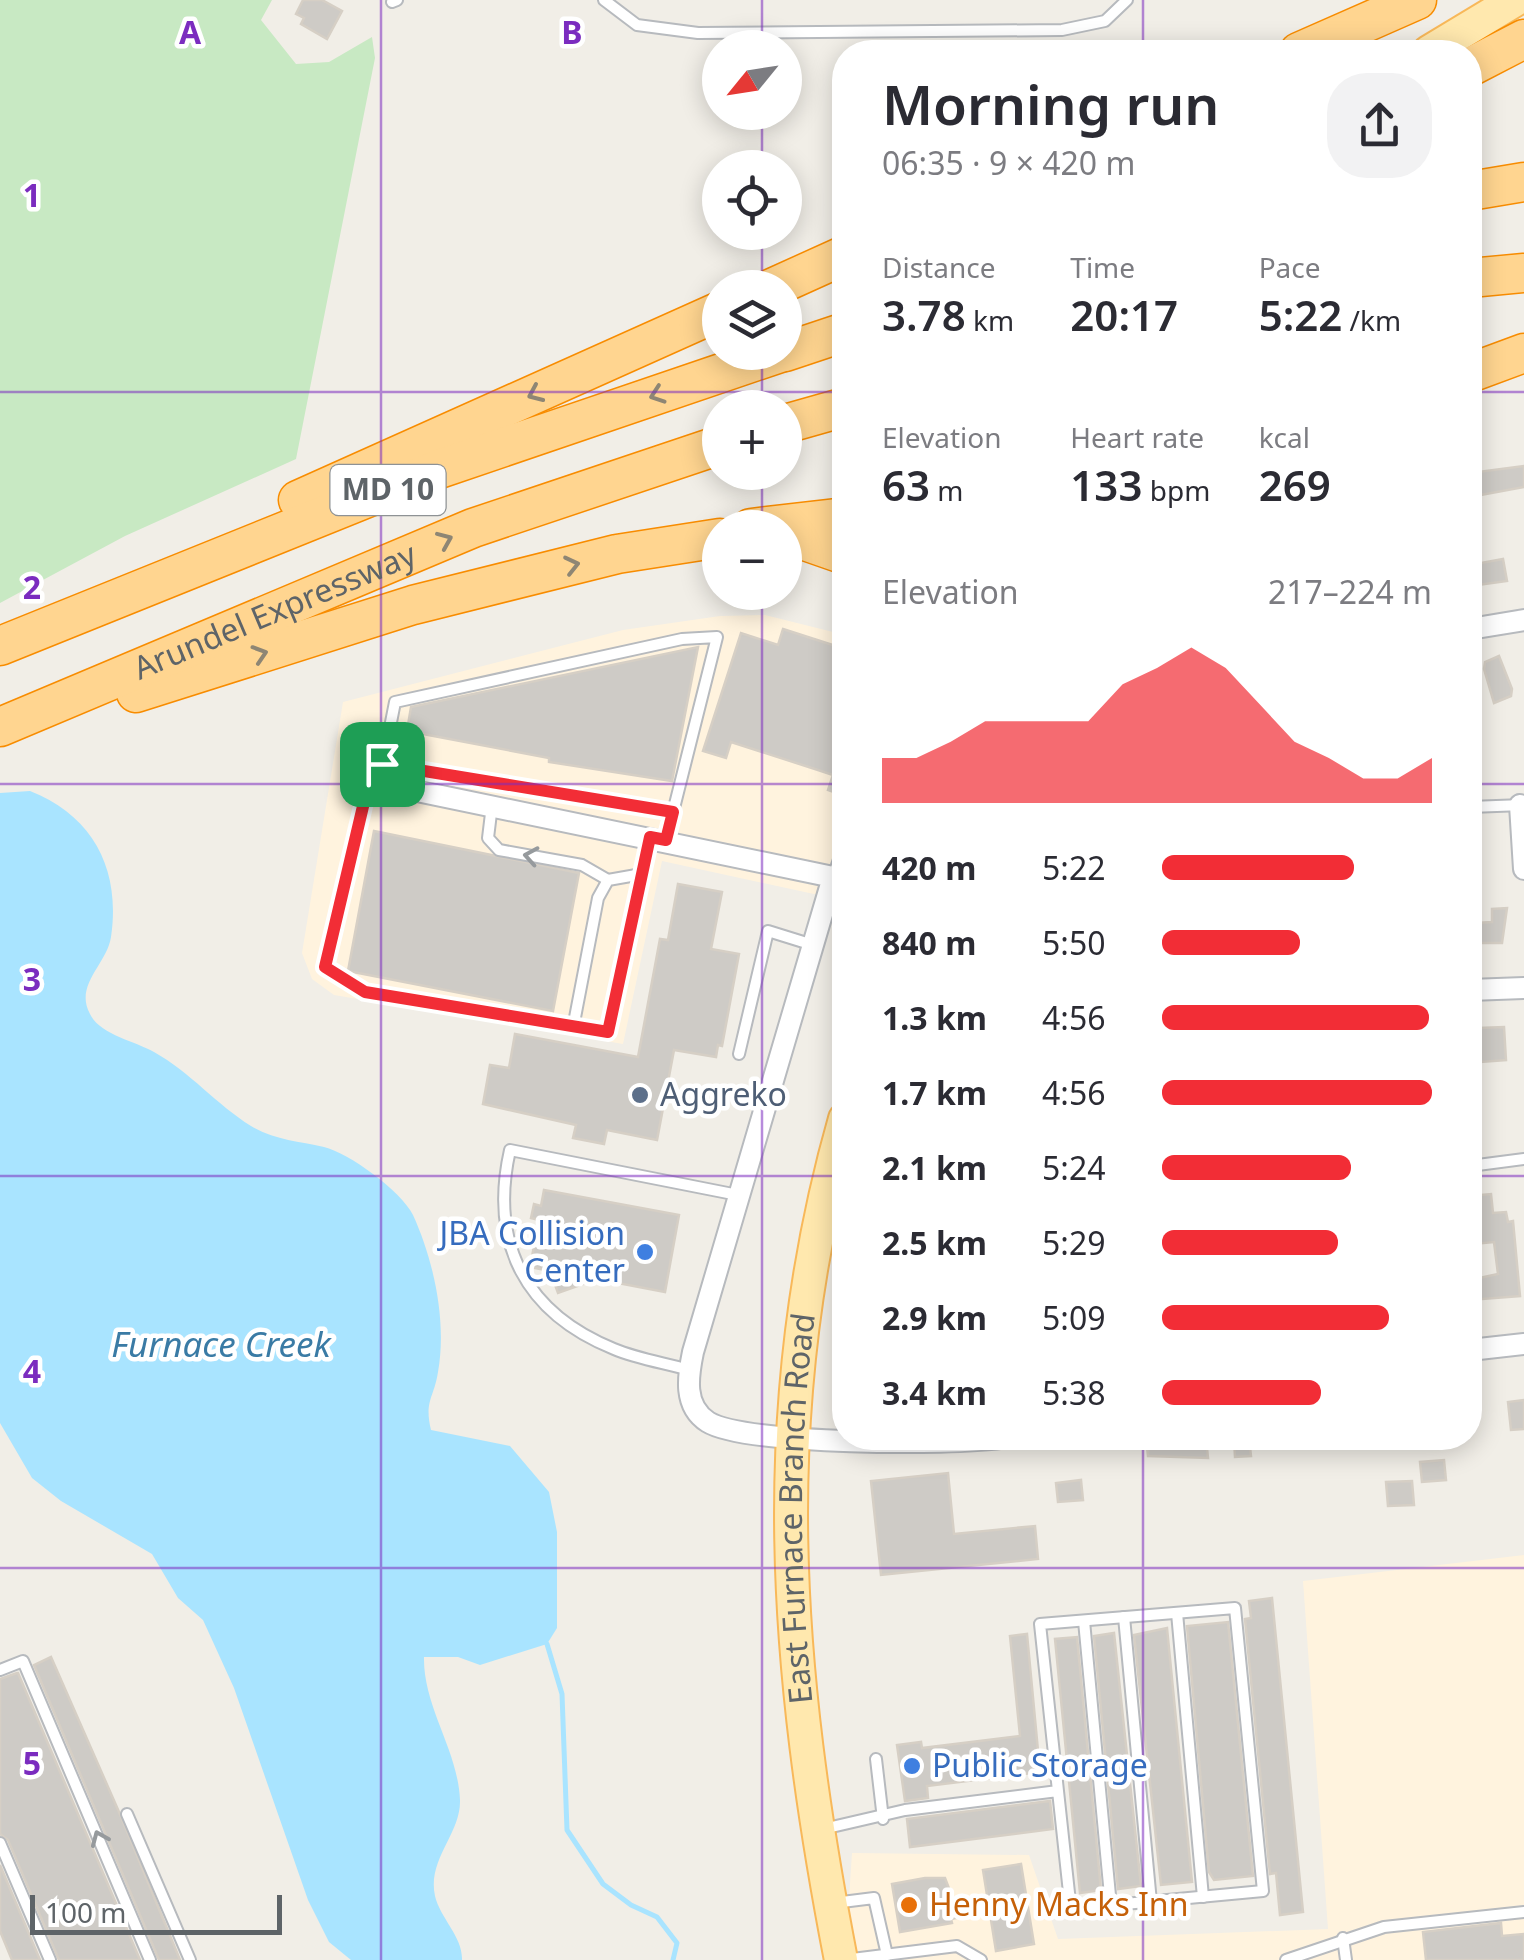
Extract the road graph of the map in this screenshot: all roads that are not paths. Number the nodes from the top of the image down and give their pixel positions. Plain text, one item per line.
1 (604, 0) edge
2 (1127, 0) edge
3 (1417, 0) edge
4 (1515, 0) edge
5 (1524, 36) edge
6 (1326, 40) edge
7 (1450, 40) edge
8 (1482, 60) edge
9 (1524, 182) edge
10 (1482, 189) edge
11 (1524, 203) edge
12 (1482, 208) edge
13 (832, 261) edge
14 (1524, 272) edge
15 (802, 274) edge
16 (1482, 277) edge
17 (702, 319) edge
18 (832, 336) edge
19 (802, 346) edge
20 (1524, 353) edge
21 (1482, 369) edge
22 (731, 370) edge
23 (832, 411) edge
24 (802, 419) edge
25 (702, 451) edge
26 (832, 519) edge
27 (802, 524) edge
28 (702, 540) edge
29 (802, 540) edge
30 (832, 550) edge
31 (1524, 620) edge
32 (1482, 627) edge
33 (0, 637) edge
34 (0, 646) edge
35 (0, 727) edge
36 (0, 736) edge
37 (376, 776) junction
38 (492, 805) junction
39 (1522, 805) edge
40 (1482, 807) edge
41 (673, 812) junction
42 (658, 839) junction
43 (1524, 869) edge
44 (642, 874) junction
45 (832, 877) edge
46 (608, 880) junction
47 (832, 880) edge
48 (812, 945) junction
49 (1524, 988) edge
50 (1482, 990) edge
51 (573, 1028) junction
52 (739, 1054) dead end
53 (1524, 1160) edge
54 (1482, 1165) edge
55 (739, 1195) junction
56 (832, 1203) edge
57 (1524, 1344) edge
58 (1482, 1349) edge
59 (689, 1370) junction
60 (792, 1437) junction
61 (832, 1437) edge
62 (1176, 1613) junction
63 (1124, 1617) junction
64 (1084, 1621) junction
65 (0, 1670) edge
66 (876, 1759) dead end
67 (1058, 1790) junction
68 (128, 1814) dead end
69 (883, 1819) junction
70 (817, 1830) junction
71 (0, 1843) edge
72 (1203, 1897) junction
73 (1150, 1902) junction
74 (830, 1904) junction
75 (1110, 1906) junction
76 (1524, 1912) edge
77 (1343, 1938) junction
78 (887, 1954) junction
79 (50, 1960) edge
80 (150, 1960) edge
81 (190, 1960) edge
82 (842, 1960) edge
83 (981, 1960) edge
84 (1286, 1960) edge
85 (1346, 1960) edge

1 - 2 lane
3 - 6 highway
4 - 7 main road
5 - 8 highway
9 - 10 highway
11 - 12 highway
13 - 15 highway
14 - 16 highway
17 -> 33 highway
18 - 19 highway, Arundel Expressway / MD 10
20 - 21 highway
22 -> 34 highway, Arundel Expressway / MD 10
23 - 24 highway
35 -> 25 highway, Arundel Expressway / MD 10
26 - 27 highway
36 -> 28 highway
29 - 30 highway
31 - 32 street
37 - 38 street
37 - 41 lane
37 - 41 lane
37 - 51 lane
38 - 42 street
46 -> 38 lane
39 - 40 lane
39 - 43 street
41 - 42 lane
42 - 44 lane
42 - 45 street
44 - 46 lane
44 - 51 lane
46 - 51 lane
47 - 48 street
48 - 52 lane
48 - 55 street
49 - 50 street
53 - 54 lane
55 - 59 street
55 - 59 lane
56 - 60 main road, East Furnace Branch Road
57 - 58 street
59 - 60 street
60 - 61 street
60 - 70 main road, East Furnace Branch Road
62 - 63 lane
62 - 72 lane
62 - 72 lane
63 - 64 lane
63 - 73 lane
64 - 67 lane
64 - 75 lane
80 -> 65 lane
66 - 69 lane
67 - 69 lane
67 - 75 lane
68 - 81 lane
69 - 70 lane
70 - 74 main road, East Furnace Branch Road
71 - 79 lane
72 - 73 lane
73 - 75 lane
74 - 78 lane
74 - 82 main road, East Furnace Branch Road
76 - 77 lane
77 - 84 lane
77 - 85 lane
78 - 82 lane
78 - 83 lane

